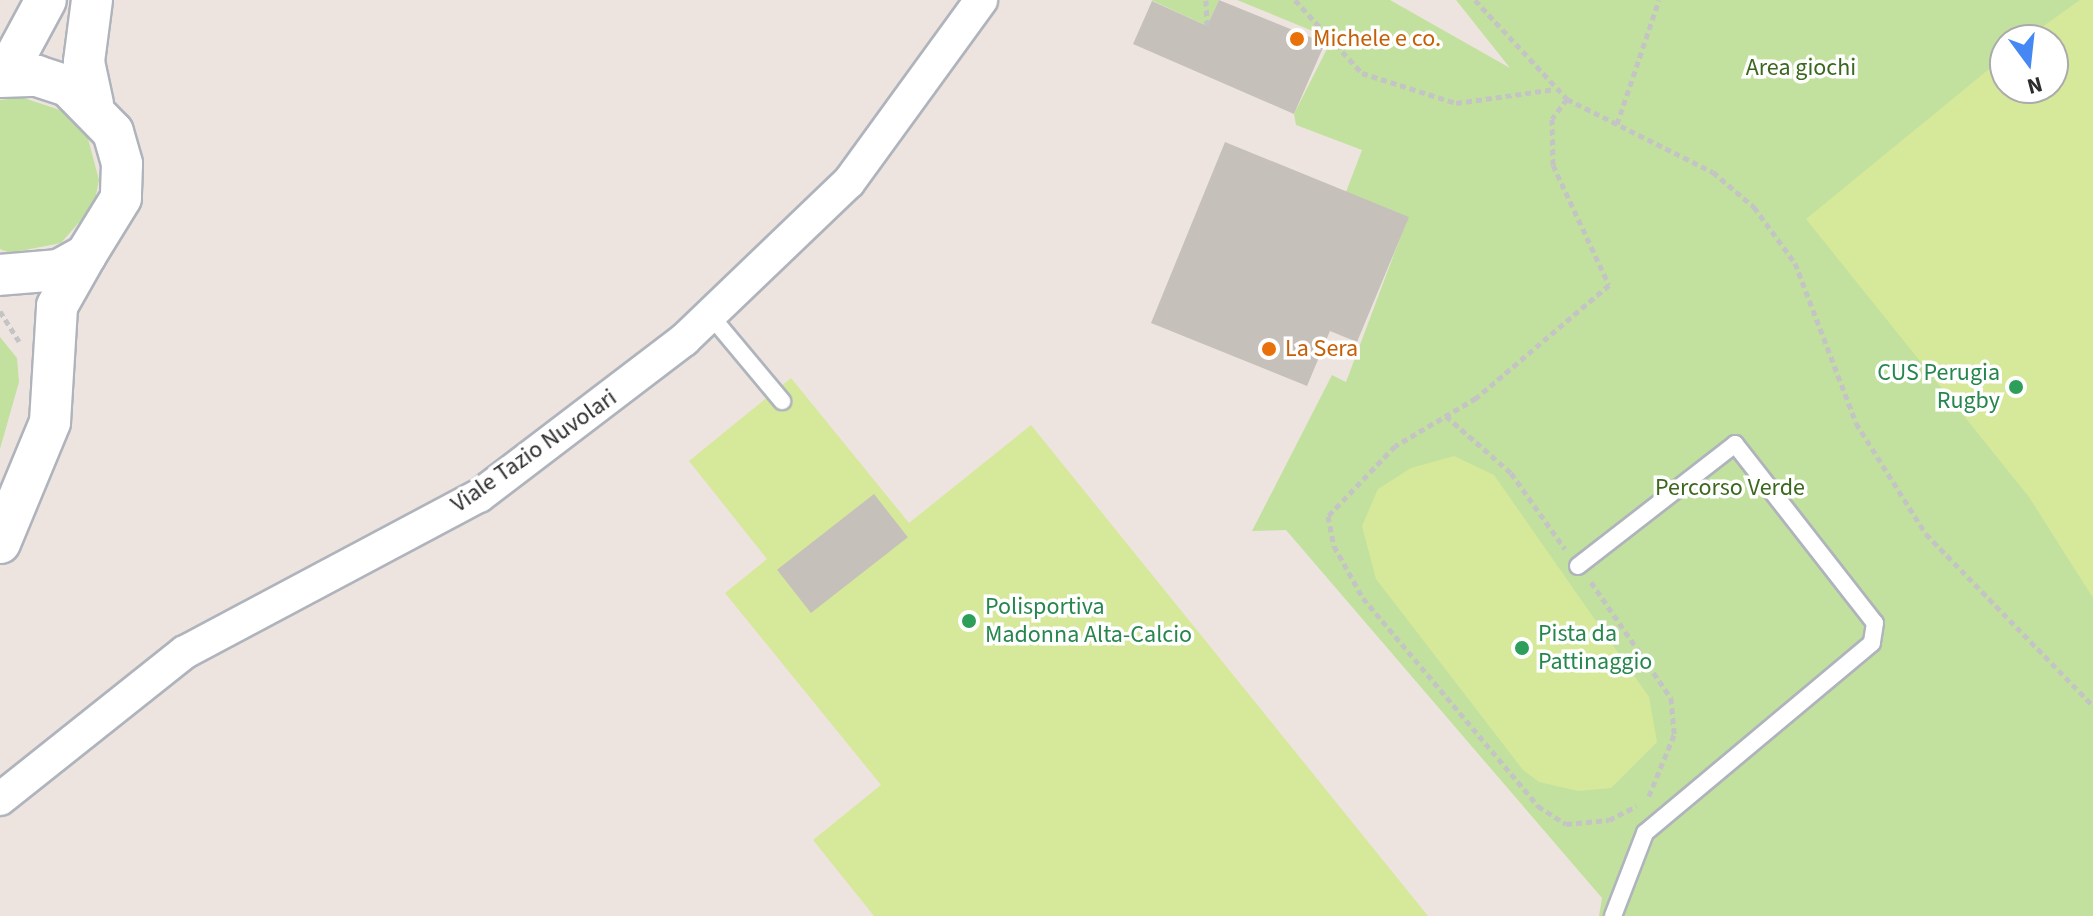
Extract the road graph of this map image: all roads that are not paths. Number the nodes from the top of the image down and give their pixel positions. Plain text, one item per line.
1 (46, 0) edge
2 (92, 0) edge
3 (981, 0) edge
4 (3, 77) edge
5 (93, 104) junction
6 (86, 255) junction
7 (0, 276) edge
8 (711, 316) junction
9 (50, 349) junction
10 (782, 401) dead end
11 (0, 543) edge
12 (1578, 566) road end
13 (0, 799) edge
14 (1613, 916) edge

1 - 4 street
2 - 5 street
3 - 8 street, Viale Tazio Nuvolari
4 - 5 street
5 - 6 street
6 - 7 street
6 - 9 street
7 - 9 street
8 - 10 lane
8 - 13 street, Viale Tazio Nuvolari
9 - 11 street
12 - 14 lane

